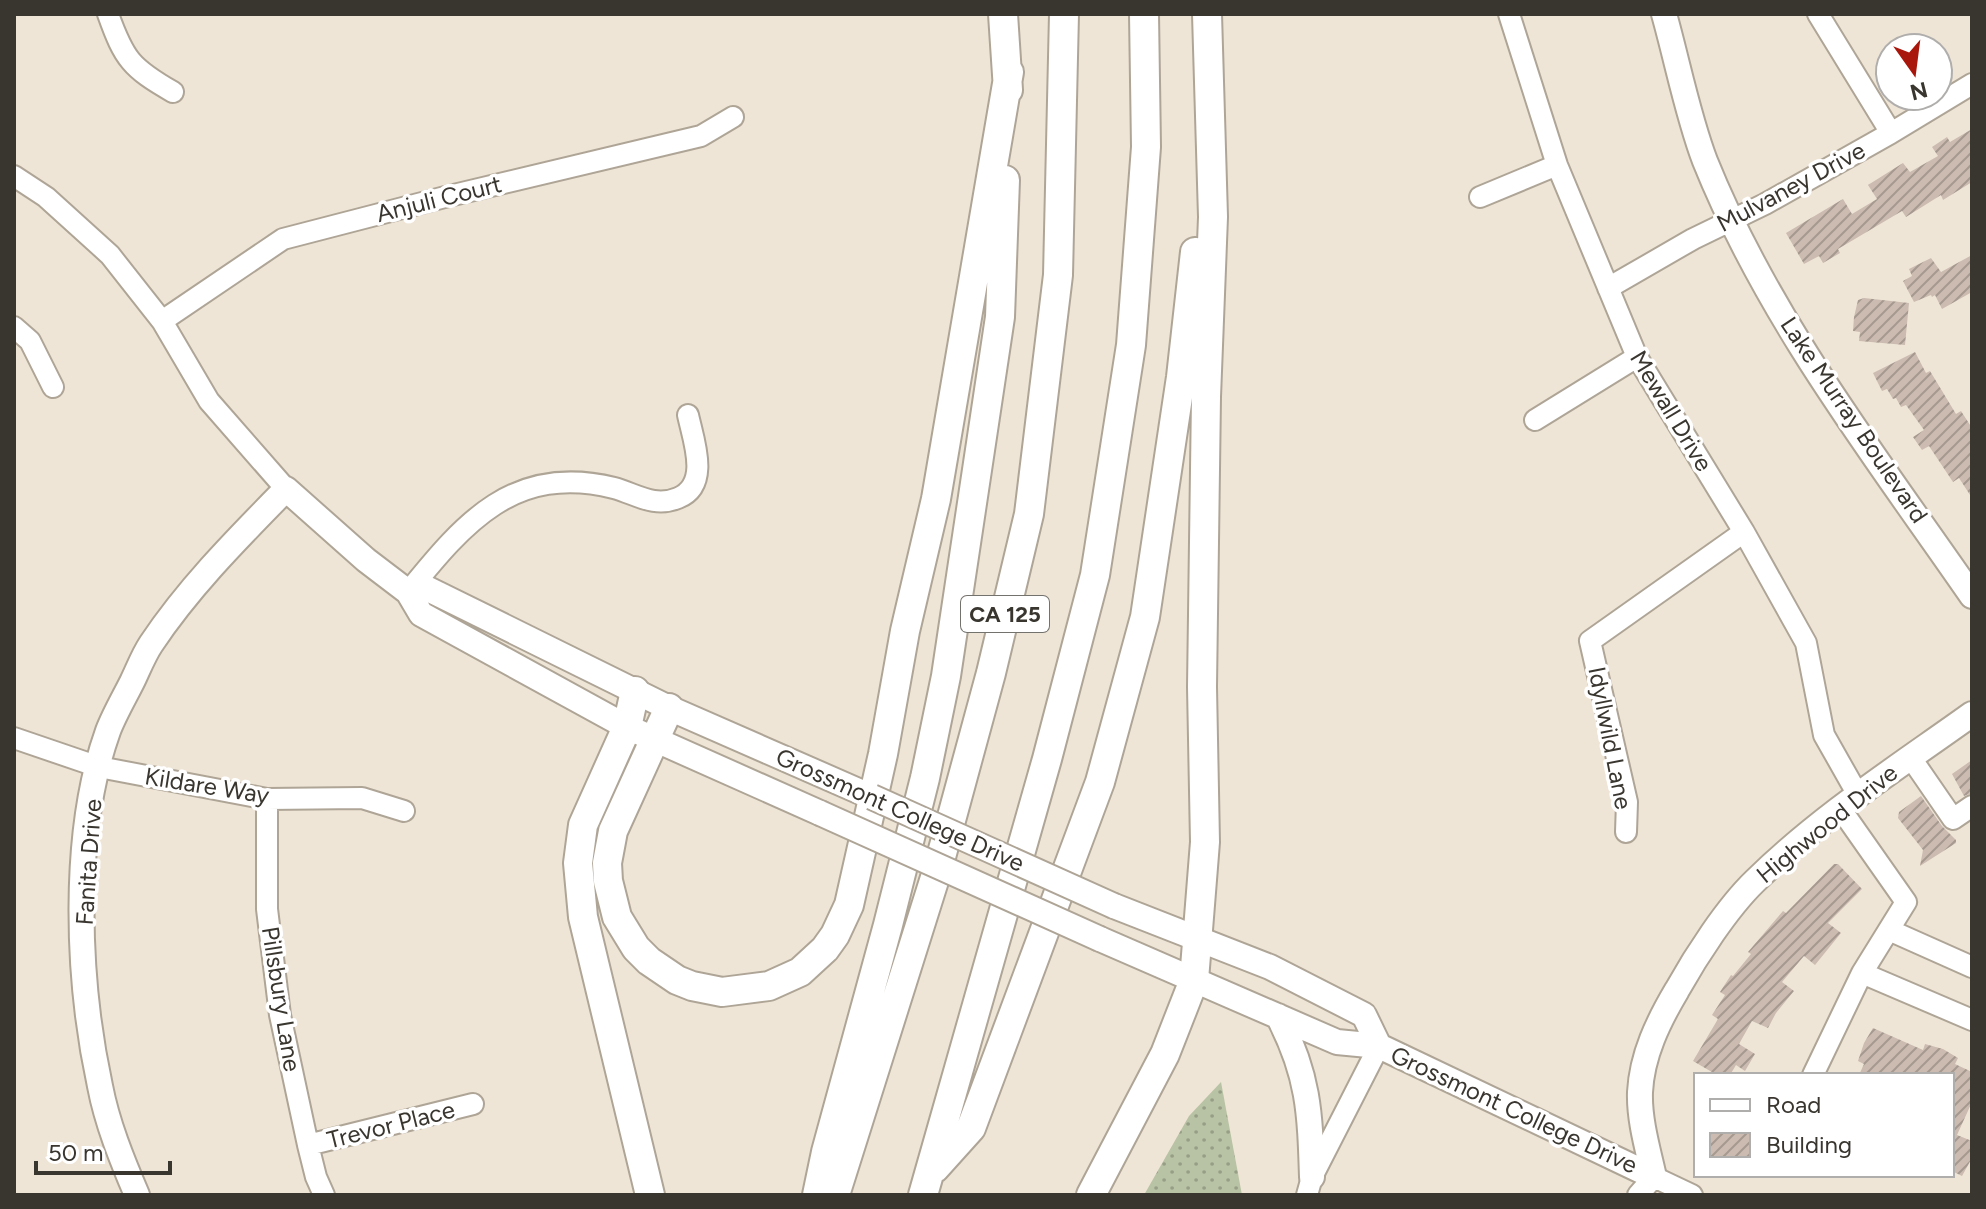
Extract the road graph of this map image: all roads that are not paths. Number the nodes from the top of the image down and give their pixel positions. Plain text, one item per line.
1 (108, 14) edge
2 (1003, 14) edge
3 (1064, 14) edge
4 (1144, 14) edge
5 (1207, 14) edge
6 (1509, 14) edge
7 (1664, 14) edge
8 (1818, 14) edge
9 (1009, 72) junction
10 (1972, 84) edge
11 (173, 92) dead end
12 (1210, 112) junction
13 (733, 117) dead end
14 (1891, 133) junction
15 (1557, 165) junction
16 (14, 176) edge
17 (1480, 197) dead end
18 (1732, 220) junction
19 (1608, 288) junction
20 (162, 321) junction
21 (14, 327) edge
22 (1637, 357) junction
23 (53, 387) dead end
24 (688, 415) dead end
25 (1535, 420) dead end
26 (286, 489) junction
27 (1744, 532) junction
28 (408, 592) junction
29 (1972, 596) edge
30 (635, 691) junction
31 (669, 708) junction
32 (1972, 714) edge
33 (627, 727) junction
34 (14, 738) edge
35 (653, 739) junction
36 (1911, 758) junction
37 (99, 767) junction
38 (267, 799) junction
39 (1849, 801) junction
40 (1972, 806) edge
41 (404, 811) dead end
42 (1626, 832) dead end
43 (1889, 930) junction
44 (1196, 937) junction
45 (1972, 967) edge
46 (1862, 973) junction
47 (1194, 980) junction
48 (1278, 1016) junction
49 (1972, 1020) edge
50 (1379, 1046) junction
51 (1814, 1073) edge
52 (473, 1104) dead end
53 (308, 1145) junction
54 (926, 1185) edge
55 (1310, 1186) edge
56 (1661, 1186) edge
57 (137, 1195) edge
58 (324, 1195) edge
59 (650, 1195) edge
60 (817, 1195) edge
61 (835, 1195) edge
62 (1091, 1195) edge
63 (1638, 1195) edge
64 (1692, 1195) edge

1 - 11 street
2 - 9 highway
3 - 61 highway, CA 125
4 - 54 highway, CA 125
5 - 12 highway
6 - 15 street, Mewall Drive
7 - 18 main road, Lake Murray Boulevard
8 - 14 street
9 - 35 highway
9 - 60 highway
10 - 14 street, Mulvaney Drive
12 - 44 highway
12 - 54 highway
13 - 20 street, Anjuli Court
14 - 18 street, Mulvaney Drive
15 - 17 street
15 - 19 street, Mewall Drive
16 - 20 street, Grossmont College Drive
18 - 19 street, Mulvaney Drive
18 - 29 main road, Lake Murray Boulevard
19 - 22 street, Mewall Drive
20 - 26 street, Grossmont College Drive
21 - 23 street
22 - 25 street
22 - 27 street, Mewall Drive
24 - 28 street
26 - 28 main road, Grossmont College Drive
26 - 37 main road, Fanita Drive
27 - 39 street, Mewall Drive
27 - 42 street, Idyllwild Lane
28 - 30 main road, Grossmont College Drive
28 - 33 main road, Grossmont College Drive
30 - 31 main road, Grossmont College Drive
30 - 33 highway
31 - 35 highway
31 - 44 main road, Grossmont College Drive, bridge
32 - 36 main road, Highwood Drive
33 - 35 main road, Grossmont College Drive
33 - 59 highway
34 - 37 street, Kildare Way
35 - 47 main road, Grossmont College Drive, bridge
36 - 39 main road, Highwood Drive
36 - 40 street
37 - 38 street, Kildare Way
37 - 57 main road, Fanita Drive
38 - 41 street, Kildare Way
38 - 53 street, Pillsbury Lane
39 - 43 street, Mewall Drive
39 - 56 main road, Highwood Drive
43 - 45 street
43 - 46 street
44 - 47 highway
44 - 50 main road, Grossmont College Drive
46 - 49 street
46 - 51 street
47 - 48 main road, Grossmont College Drive
47 - 62 highway
48 - 50 main road, Grossmont College Drive
48 - 55 main road
50 - 55 street, Grossmont College Drive
50 - 56 main road, Grossmont College Drive
52 - 53 street, Trevor Place
53 - 58 street, Pillsbury Lane
56 - 63 street
56 - 64 street, Grossmont College Drive

